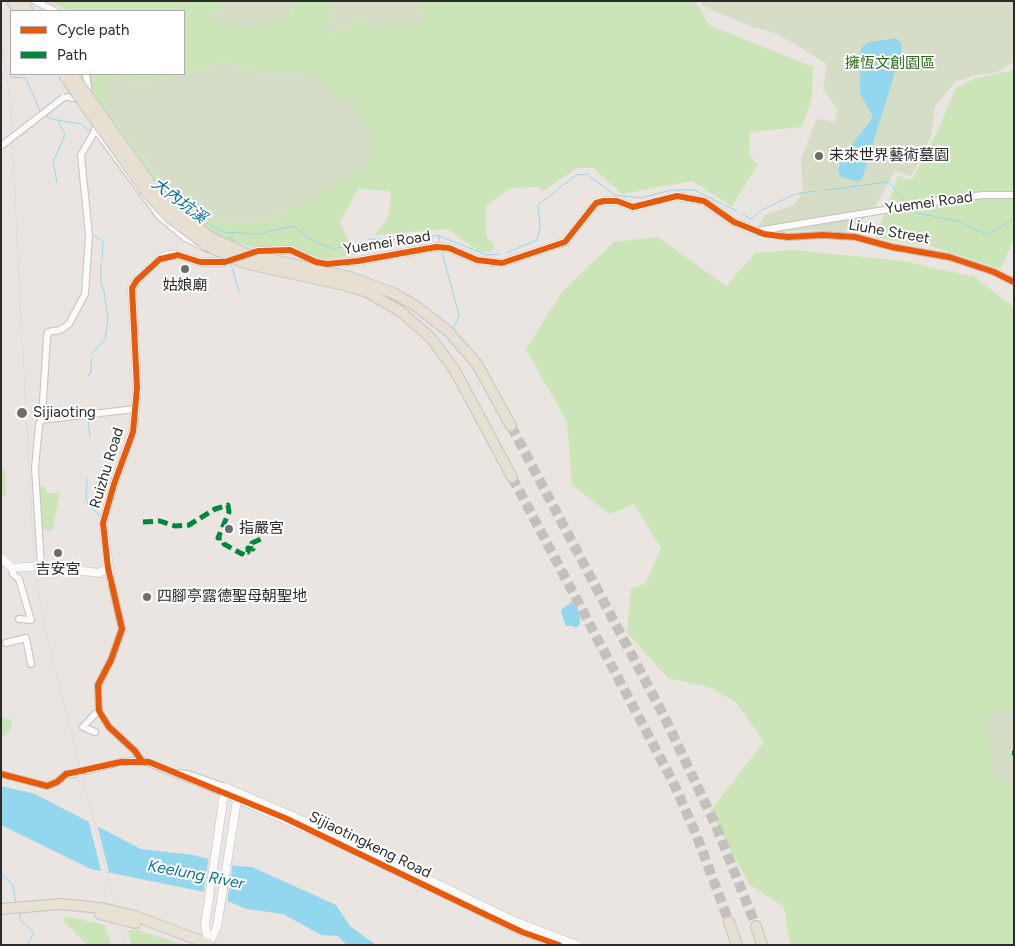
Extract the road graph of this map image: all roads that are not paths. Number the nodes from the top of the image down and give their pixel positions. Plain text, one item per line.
1 (35, 1) edge
2 (53, 10) edge
3 (64, 75) edge
4 (73, 75) edge
5 (86, 75) edge
6 (86, 83) junction
7 (65, 98) junction
8 (92, 108) junction
9 (95, 131) junction
10 (1, 146) edge
11 (1014, 196) edge
12 (756, 231) junction
13 (258, 251) dead end
14 (228, 261) joint
15 (349, 282) junction
16 (1014, 282) edge
17 (135, 409) junction
18 (41, 420) junction
19 (511, 426) tunnel mouth
20 (512, 477) tunnel mouth
21 (1, 558) edge
22 (38, 566) junction
23 (12, 568) junction
24 (108, 568) junction
25 (99, 573) junction
26 (111, 582) junction
27 (19, 619) dead end
28 (6, 643) dead end
29 (31, 664) dead end
30 (95, 714) dead end
31 (95, 732) dead end
32 (141, 760) junction
33 (86, 771) dead end
34 (1, 774) edge
35 (74, 774) dead end
36 (224, 790) junction
37 (238, 796) junction
38 (1, 909) edge
39 (729, 922) tunnel mouth
40 (756, 926) tunnel mouth
41 (211, 944) edge
42 (559, 945) edge
43 (577, 945) edge
44 (737, 945) edge
45 (762, 945) edge

1 - 2 street
3 - 15 highway, bridge
4 - 15 highway, bridge
5 - 6 street
6 - 7 street
6 - 8 street
7 - 8 street
7 - 10 street, bridge
8 - 9 street
9 - 14 street
9 - 18 street
11 - 12 street, Yuemei Road
12 - 13 street, Yuemei Road
12 - 16 street, Liuhe Street
14 - 17 street, Ruizhu Road
15 - 19 highway
15 - 20 highway
17 - 18 street
17 - 24 street, Ruizhu Road
18 - 22 street
21 - 23 street
22 - 23 street
22 - 25 street
23 - 27 street
24 - 25 street
24 - 26 street, Ruizhu Road
25 - 26 street
26 - 32 street, Ruizhu Road
28 - 29 street
30 - 31 street
32 - 33 street
32 - 36 street, Sijiaotingkeng Road
34 - 35 street
36 - 37 street, Sijiaotingkeng Road
36 - 41 street
37 - 41 street
37 - 42 street, Sijiaotingkeng Road
37 - 43 street, Sijiaotingkeng Road
38 - 41 main road
39 - 44 highway
40 - 45 highway

